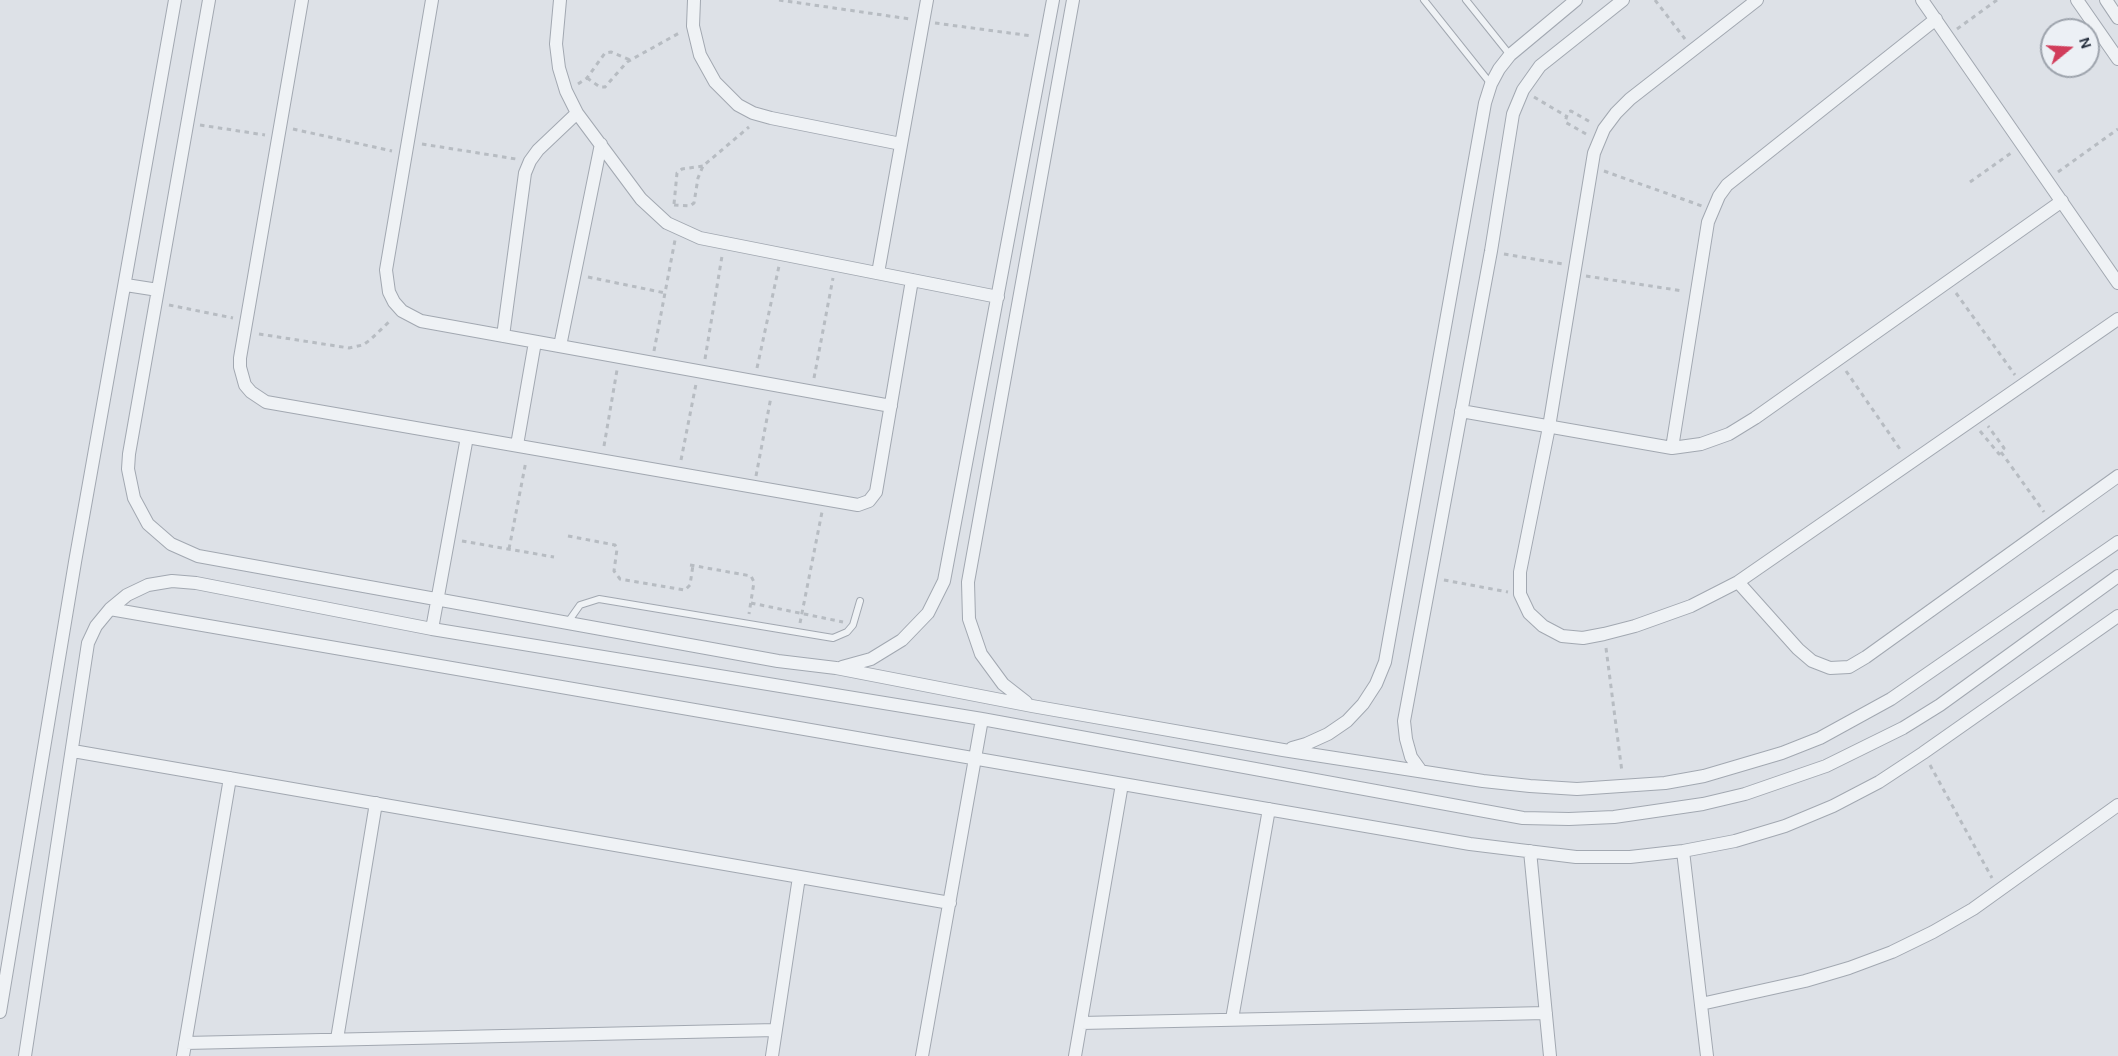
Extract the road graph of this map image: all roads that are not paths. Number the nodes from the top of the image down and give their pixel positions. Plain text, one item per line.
1 (176, 0) edge
2 (209, 0) edge
3 (302, 0) edge
4 (432, 0) edge
5 (560, 0) edge
6 (694, 0) edge
7 (927, 0) edge
8 (1053, 0) edge
9 (1074, 0) edge
10 (1424, 0) edge
11 (1466, 0) edge
12 (1576, 0) edge
13 (1623, 0) edge
14 (1757, 0) edge
15 (1922, 0) edge
16 (2078, 0) edge
17 (2106, 0) edge
18 (2118, 18) edge
19 (1936, 19) junction
20 (1510, 55) junction
21 (2118, 59) edge
22 (1491, 84) junction
23 (577, 113) junction
24 (600, 144) junction
25 (901, 144) junction
26 (2062, 201) junction
27 (878, 273) junction
28 (912, 280) junction
29 (2118, 283) edge
30 (126, 285) junction
31 (157, 296) junction
32 (998, 297) junction
33 (2118, 319) edge
34 (503, 336) junction
35 (535, 342) junction
36 (560, 346) junction
37 (891, 406) junction
38 (1461, 411) junction
39 (1549, 427) junction
40 (467, 437) junction
41 (523, 446) junction
42 (1672, 448) junction
43 (2118, 476) edge
44 (2118, 542) edge
45 (2118, 576) edge
46 (1738, 582) junction
47 (437, 599) junction
48 (860, 601) dead end
49 (110, 609) junction
50 (2118, 615) edge
51 (568, 623) junction
52 (432, 629) junction
53 (836, 668) junction
54 (1032, 706) junction
55 (982, 719) junction
56 (1283, 750) junction
57 (73, 751) junction
58 (975, 759) junction
59 (1421, 771) junction
60 (230, 778) junction
61 (1122, 784) junction
62 (376, 803) junction
63 (2118, 805) edge
64 (1269, 809) junction
65 (1530, 851) junction
66 (1683, 851) junction
67 (800, 877) junction
68 (950, 903) junction
69 (1701, 1004) junction
70 (0, 1012) edge
71 (1546, 1013) junction
72 (1233, 1019) junction
73 (1081, 1023) junction
74 (776, 1030) junction
75 (337, 1039) junction
76 (185, 1042) junction
77 (25, 1056) edge
78 (183, 1056) edge
79 (772, 1056) edge
80 (922, 1056) edge
81 (1075, 1056) edge
82 (1550, 1056) edge
83 (1707, 1056) edge

1 - 30 street
2 - 31 street
3 - 40 street
4 - 34 street
5 - 23 street
6 - 25 street
7 - 25 street
8 - 32 street
9 - 54 street
10 - 22 lane
11 - 20 lane
12 - 20 street
13 - 38 street
14 - 39 street
15 - 19 street
16 - 21 street
17 - 18 street
19 - 26 street
19 - 42 street
20 - 22 street
22 - 56 street
23 - 24 street
23 - 34 street
24 - 27 street
24 - 36 street
25 - 27 street
26 - 29 street
26 - 42 street
27 - 28 street
28 - 32 street
28 - 37 street
30 - 31 street
30 - 70 street
31 - 47 street
32 - 53 street
33 - 46 street
34 - 35 street
35 - 36 street
35 - 41 street
36 - 37 street
37 - 41 street
38 - 39 street
38 - 59 street
39 - 42 street
39 - 46 street
40 - 41 street
40 - 47 street
43 - 46 street
44 - 59 street
45 - 55 street
47 - 51 street
47 - 52 street
48 - 51 lane
49 - 52 street
49 - 57 street
49 - 58 street
50 - 66 street
51 - 53 street
52 - 55 street
53 - 54 street
54 - 56 street
55 - 58 street
56 - 59 street
57 - 60 street
57 - 77 street
58 - 61 street
58 - 68 street
60 - 62 street
60 - 76 street
61 - 64 street
61 - 73 street
62 - 67 street
62 - 75 street
63 - 69 street
64 - 65 street
64 - 72 street
65 - 66 street
65 - 71 street
66 - 69 street
67 - 68 street
67 - 74 street
68 - 80 street
69 - 83 street
71 - 72 street
71 - 82 street
72 - 73 street
73 - 81 street
74 - 75 street
74 - 79 street
75 - 76 street
76 - 78 street

